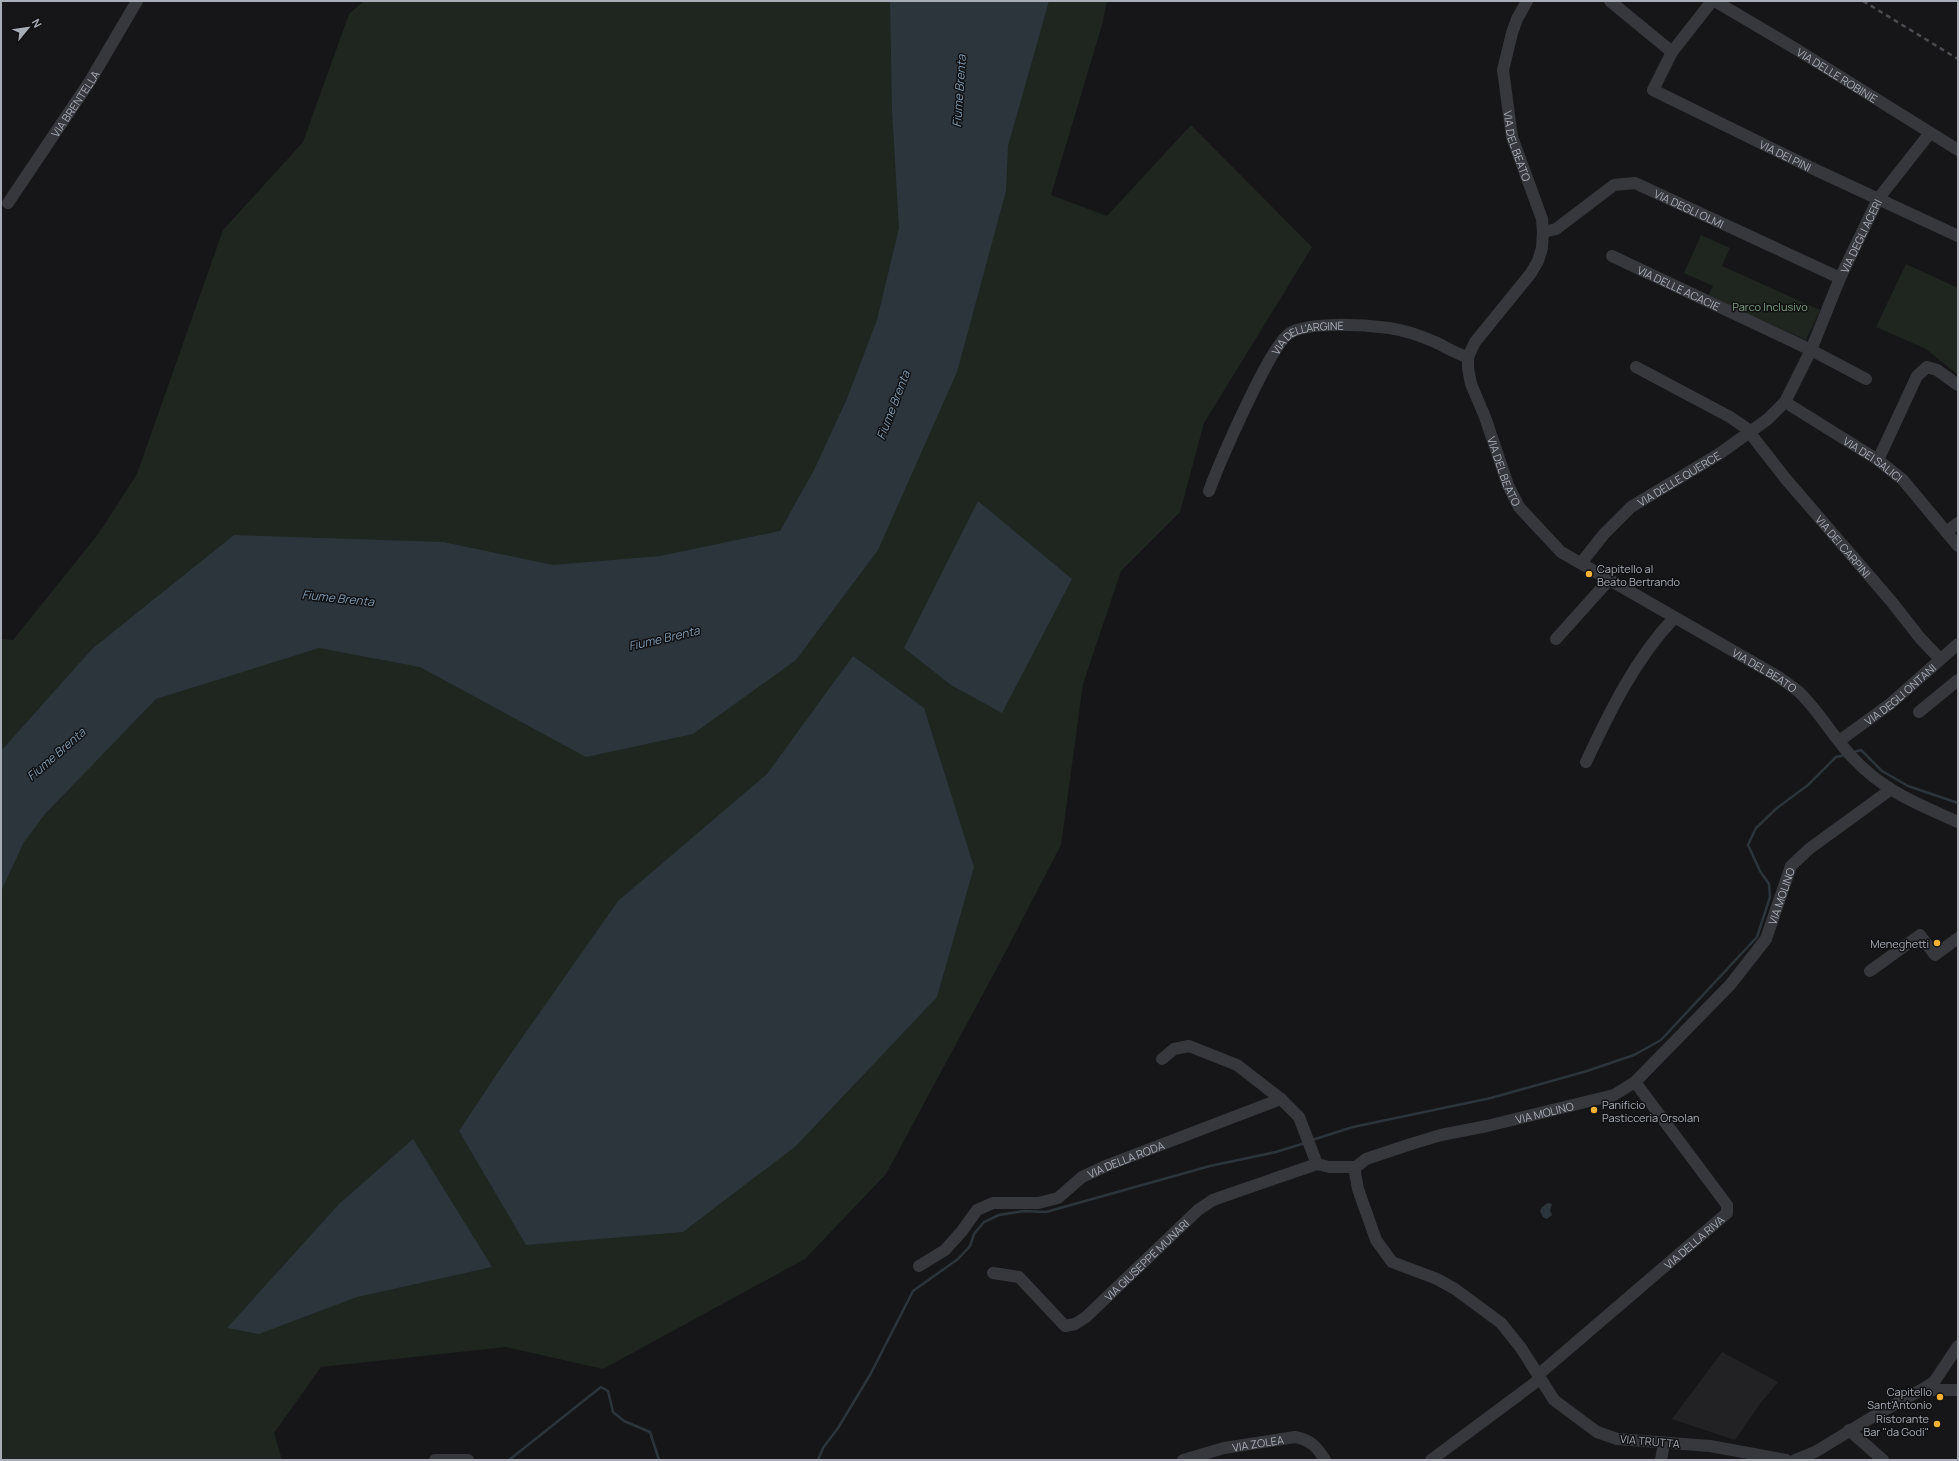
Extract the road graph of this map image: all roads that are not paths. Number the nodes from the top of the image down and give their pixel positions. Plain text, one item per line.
1 (136, 1) edge
2 (1610, 1) edge
3 (1714, 1) edge
4 (1526, 2) edge
5 (1672, 52) junction
6 (1930, 133) junction
7 (1958, 150) edge
8 (1878, 199) junction
9 (8, 203) dead end
10 (1543, 232) junction
11 (1958, 236) edge
12 (1612, 256) dead end
13 (1840, 278) junction
14 (1811, 350) junction
15 (1468, 357) junction
16 (1636, 367) dead end
17 (1866, 379) dead end
18 (1958, 386) edge
19 (1785, 402) junction
20 (1749, 432) junction
21 (1878, 460) junction
22 (1208, 490) dead end
23 (1958, 523) edge
24 (1946, 532) junction
25 (1958, 546) edge
26 (1581, 563) junction
27 (1609, 580) junction
28 (1674, 618) junction
29 (1556, 639) dead end
30 (1958, 644) edge
31 (1940, 658) junction
32 (1958, 680) edge
33 (1919, 712) dead end
34 (1842, 745) junction
35 (1586, 762) dead end
36 (1890, 790) junction
37 (1958, 822) edge
38 (1958, 938) edge
39 (1870, 971) dead end
40 (1162, 1059) dead end
41 (1635, 1082) junction
42 (1281, 1099) junction
43 (1317, 1164) junction
44 (1356, 1167) junction
45 (919, 1266) dead end
46 (993, 1273) dead end
47 (1958, 1346) edge
48 (1539, 1377) junction
49 (1921, 1390) junction
50 (1958, 1390) edge
51 (1849, 1430) junction
52 (1664, 1443) junction
53 (435, 1460) edge
54 (468, 1460) edge
55 (1183, 1460) edge
56 (1325, 1460) edge
57 (1431, 1460) edge
58 (1661, 1460) edge
59 (1786, 1460) edge
60 (1796, 1460) edge
61 (1883, 1460) edge

1 - 9 street, VIA BRENTELLA
2 - 5 street
3 - 5 street, VIA DEI PINI
3 - 6 street, VIA DELLE ROBINIE
4 - 10 street, VIA DEL BEATO
5 - 8 street, VIA DEI PINI
6 - 7 street, VIA DELLE ROBINIE
6 - 8 street, VIA DEGLI ACERI
8 - 11 street, VIA DEI PINI
8 - 13 street, VIA DEGLI ACERI
10 - 13 street, VIA DEGLI OLMI
10 - 15 street, VIA DEL BEATO
12 - 14 street, VIA DELLE ACACIE
13 - 14 street, VIA DEGLI ACERI
14 - 17 street
14 - 19 street, VIA DEGLI ACERI
15 - 22 street, VIA DELL'ARGINE
15 - 26 street, VIA DEL BEATO
16 - 20 street, VIA DEI CARPINI
18 - 21 street
19 - 20 street, VIA DELLE QUERCE
19 - 21 street, VIA DEI SALICI
20 - 26 street, VIA DELLE QUERCE
20 - 31 street, VIA DEI CARPINI
21 - 24 street, VIA DEI SALICI
23 - 24 street
24 - 25 street, VIA DEI SALICI
26 - 27 street, VIA DEL BEATO
27 - 28 street, VIA DEL BEATO
27 - 29 street
28 - 34 street, VIA DEL BEATO
28 - 35 street
30 - 31 street, VIA DEGLI ONTANI
31 - 34 street, VIA DEGLI ONTANI
32 - 33 street
34 - 36 street, VIA DEL BEATO
36 - 37 street, VIA DEL BEATO
36 - 41 street, VIA MOLINO
38 - 39 street
40 - 42 street
41 - 44 street, VIA MOLINO
41 - 48 street, VIA DELLA RIVA
42 - 43 street
42 - 45 street, VIA DELLA RODA
43 - 44 street
43 - 46 street, VIA GIUSEPPE MUNARI
44 - 48 street
47 - 49 street
48 - 52 street, VIA TRUTTA
48 - 57 street
49 - 50 street
49 - 51 street
51 - 60 street
51 - 61 street
52 - 58 street
52 - 59 street, VIA TRUTTA
53 - 54 street
55 - 56 street, VIA ZOLEA

